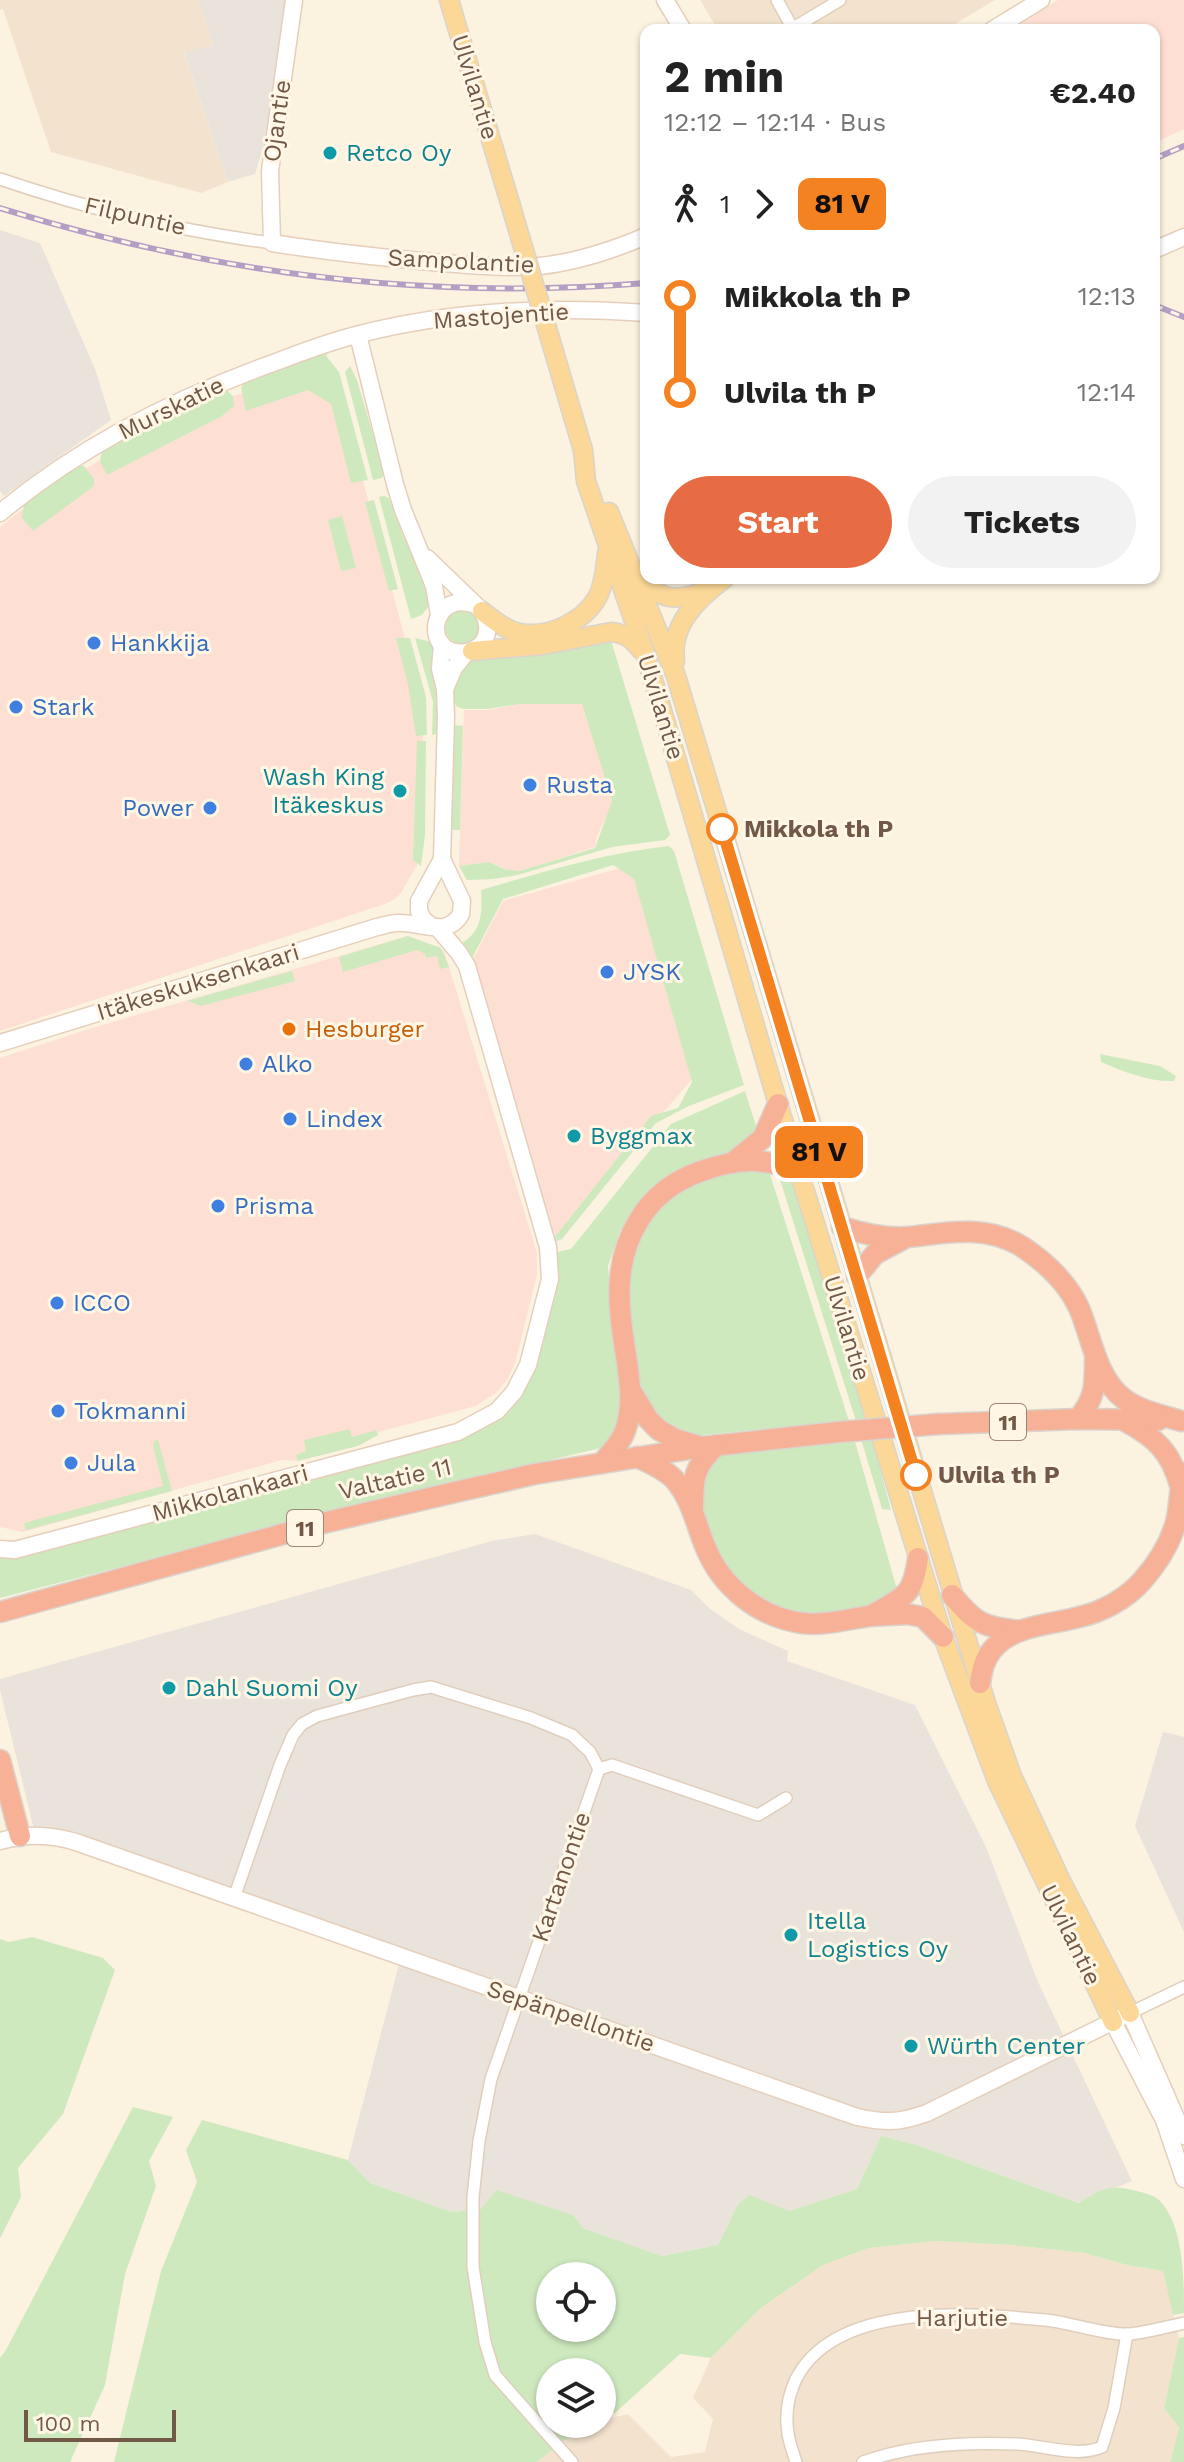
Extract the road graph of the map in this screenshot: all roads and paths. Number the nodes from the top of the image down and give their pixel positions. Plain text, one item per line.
1 (294, 0) edge
2 (449, 0) edge
3 (665, 0) edge
4 (777, 0) edge
5 (840, 0) edge
6 (1041, 0) edge
7 (679, 24) edge
8 (789, 24) edge
9 (799, 24) edge
10 (1002, 24) edge
11 (0, 179) edge
12 (1184, 237) edge
13 (640, 238) edge
14 (272, 243) junction
15 (1160, 247) edge
16 (640, 313) edge
17 (358, 335) junction
18 (0, 513) edge
19 (616, 548) junction
20 (423, 554) junction
21 (640, 576) edge
22 (646, 584) edge
23 (715, 584) edge
24 (717, 584) edge
25 (478, 608) junction
26 (439, 615) junction
27 (442, 644) junction
28 (469, 652) junction
29 (646, 656) junction
30 (676, 676) junction
31 (445, 689) junction
32 (442, 859) junction
33 (455, 890) junction
34 (422, 896) junction
35 (458, 920) junction
36 (396, 923) junction
37 (433, 926) junction
38 (459, 953) junction
39 (0, 1043) edge
40 (778, 1104) junction
41 (732, 1163) junction
42 (799, 1172) junction
43 (842, 1227) junction
44 (906, 1237) junction
45 (857, 1276) junction
46 (1095, 1357) junction
47 (631, 1391) junction
48 (1078, 1419) junction
49 (1122, 1420) junction
50 (1183, 1421) edge
51 (710, 1446) junction
52 (637, 1457) junction
53 (602, 1463) junction
54 (1182, 1479) edge
55 (693, 1510) junction
56 (0, 1549) edge
57 (918, 1558) junction
58 (952, 1595) junction
59 (3, 1611) edge
60 (871, 1616) junction
61 (1020, 1631) junction
62 (943, 1637) junction
63 (980, 1683) junction
64 (0, 1760) edge
65 (599, 1769) junction
66 (786, 1798) dead end
67 (10, 1838) edge
68 (234, 1898) junction
69 (1184, 1987) edge
70 (519, 1998) junction
71 (1130, 2013) junction
72 (1113, 2022) junction
73 (1184, 2136) edge
74 (1184, 2179) edge
75 (1184, 2323) edge
76 (1127, 2334) junction
77 (1088, 2457) edge
78 (572, 2462) edge
79 (796, 2462) edge
80 (863, 2462) edge

1 - 14 street, Ojantie
2 - 19 main road, Ulvilantie, bridge
3 - 7 street
4 - 8 street
5 - 9 street
6 - 10 street
11 - 14 street, Filpuntie
12 - 15 street
13 - 14 street, Sampolantie
16 - 17 street, Mastojentie
17 - 18 street, Murskatie
17 - 20 street
19 - 21 main road
19 - 25 main road
19 - 29 main road, Ulvilantie
19 - 30 main road, Ulvilantie
20 - 25 street
20 - 26 street
22 - 23 main road
24 - 30 main road
25 - 26 street
25 - 28 street
26 - 27 street
27 - 28 street
27 - 31 street, Itäkeskuksenkaari
28 - 29 main road
28 - 31 street, Itäkeskuksenkaari
29 - 40 main road, Ulvilantie
30 - 43 main road, Ulvilantie
31 - 32 street, Itäkeskuksenkaari
32 - 33 street, Itäkeskuksenkaari
32 - 34 street, Itäkeskuksenkaari
33 - 34 street
33 - 35 street
34 - 36 street, Itäkeskuksenkaari
34 - 37 street
35 - 37 street
35 - 38 street, Mikkolankaari
36 - 37 street, Itäkeskuksenkaari
36 - 39 street, Itäkeskuksenkaari
37 - 38 street, Mikkolankaari
38 - 56 street, Mikkolankaari
40 - 41 highway
40 - 42 main road, Ulvilantie
41 - 42 highway
41 - 47 highway
42 - 57 main road, Ulvilantie
43 - 44 highway
43 - 45 main road, Ulvilantie
44 - 45 highway
44 - 46 highway
45 - 58 main road, Ulvilantie
46 - 48 highway
46 - 50 highway
47 - 51 highway
47 - 53 highway
48 - 49 highway, Valtatie 11 / 11
48 - 51 highway, Valtatie 11 / 11, bridge
49 - 50 highway, Valtatie 11 / 11
49 - 54 highway
51 - 52 highway, Valtatie 11 / 11
51 - 55 highway
52 - 53 highway, Valtatie 11 / 11
52 - 55 highway
53 - 59 highway, Valtatie 11 / 11
54 - 61 highway
55 - 60 highway
57 - 60 highway
57 - 62 main road, Ulvilantie
58 - 61 highway
58 - 63 main road, Ulvilantie
60 - 62 highway
61 - 63 highway
62 - 72 main road, Ulvilantie
63 - 71 main road, Ulvilantie
64 - 67 highway
65 - 66 street
65 - 68 street
65 - 70 street, Kartanontie
67 - 68 street, Sepänpellontie
68 - 70 street, Sepänpellontie
69 - 71 street
70 - 72 street, Sepänpellontie
70 - 78 street, Kartanontie
71 - 72 street, Sepänpellontie
71 - 73 street, Ulvilantie
72 - 74 street, Ulvilantie
75 - 76 street, Harjutie
76 - 77 street
76 - 79 street, Harjutie
77 - 80 street

